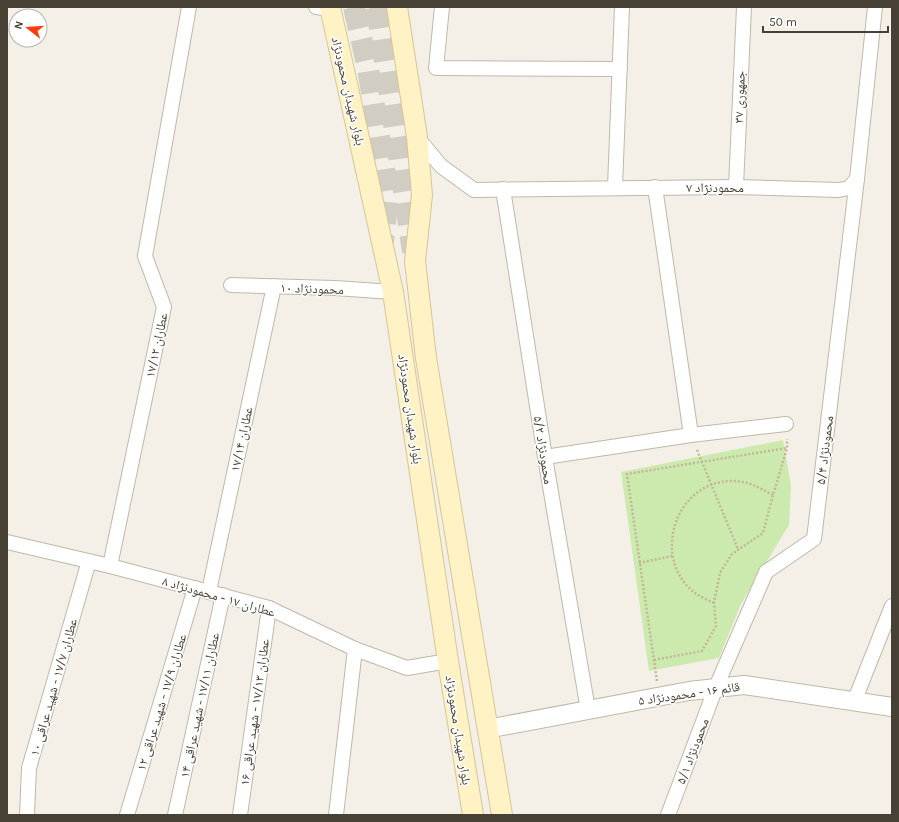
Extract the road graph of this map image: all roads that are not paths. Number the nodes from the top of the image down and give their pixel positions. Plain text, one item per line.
1 (189, 7) edge
2 (397, 7) edge
3 (442, 7) edge
4 (622, 7) edge
5 (744, 7) edge
6 (875, 7) edge
7 (326, 8) edge
8 (620, 69) junction
9 (417, 137) junction
10 (857, 179) junction
11 (615, 187) junction
12 (655, 187) junction
13 (736, 187) junction
14 (503, 189) junction
15 (231, 285) dead end
16 (274, 286) junction
17 (393, 292) junction
18 (786, 424) road end
19 (691, 435) junction
20 (545, 457) junction
21 (7, 542) edge
22 (89, 561) junction
23 (110, 566) junction
24 (202, 590) junction
25 (223, 595) junction
26 (892, 606) edge
27 (268, 608) junction
28 (355, 649) junction
29 (448, 661) junction
30 (716, 687) junction
31 (854, 702) junction
32 (892, 707) edge
33 (588, 710) junction
34 (487, 729) junction
35 (27, 815) edge
36 (127, 815) edge
37 (175, 815) edge
38 (240, 815) edge
39 (336, 815) edge
40 (473, 815) edge
41 (502, 815) edge
42 (668, 815) edge

1 - 23 street, عطاران ۱۷/۱۲
2 - 9 main road, بلوار شهیدان محمودنژاد
3 - 8 street
4 - 8 street
5 - 13 street, جمهوری ۳۷
6 - 10 street
7 - 17 main road, بلوار شهیدان محمودنژاد
8 - 11 street
9 - 14 street, محمودنژاد ۷
9 - 34 main road, بلوار شهیدان محمودنژاد
10 - 13 street, محمودنژاد ۷
10 - 30 street, محمودنژاد ۵/۴
11 - 12 street, محمودنژاد ۷
11 - 14 street, محمودنژاد ۷
12 - 13 street, محمودنژاد ۷
12 - 19 street
14 - 20 street, محمودنژاد ۵/۲
15 - 16 street, محمودنژاد ۱۰
16 - 17 street, محمودنژاد ۱۰
16 - 24 street, عطاران ۱۷/۱۴
17 - 29 main road, بلوار شهیدان محمودنژاد
18 - 19 street
19 - 20 street
20 - 33 street, محمودنژاد ۵/۲
21 - 22 street, عطاران ۱۷ - محمودنژاد ۸
22 - 23 street, عطاران ۱۷ - محمودنژاد ۸
22 - 35 street, عطاران ۱۷/۷ - شهید عراقی ۱۰
23 - 24 street, عطاران ۱۷ - محمودنژاد ۸
24 - 25 street, عطاران ۱۷ - محمودنژاد ۸
24 - 36 street, عطاران ۱۷/۹ - شهید عراقی ۱۲
25 - 27 street, عطاران ۱۷ - محمودنژاد ۸
25 - 37 street, عطاران ۱۷/۱۱ - شهید عراقی ۱۴
26 - 31 street
27 - 28 street, عطاران ۱۷ - محمودنژاد ۸
27 - 38 street, عطاران ۱۷/۱۳ - شهید عراقی ۱۶
28 - 29 street, عطاران ۱۷ - محمودنژاد ۸
28 - 39 street
29 - 40 main road, بلوار شهیدان محمودنژاد
30 - 31 street, قائم ۱۶ - محمودنژاد ۵
30 - 33 street, قائم ۱۶ - محمودنژاد ۵
30 - 42 street, محمودنژاد ۵/۱
31 - 32 street, قائم ۱۶ - محمودنژاد ۵
33 - 34 street, قائم ۱۶ - محمودنژاد ۵
34 - 41 main road, بلوار شهیدان محمودنژاد

